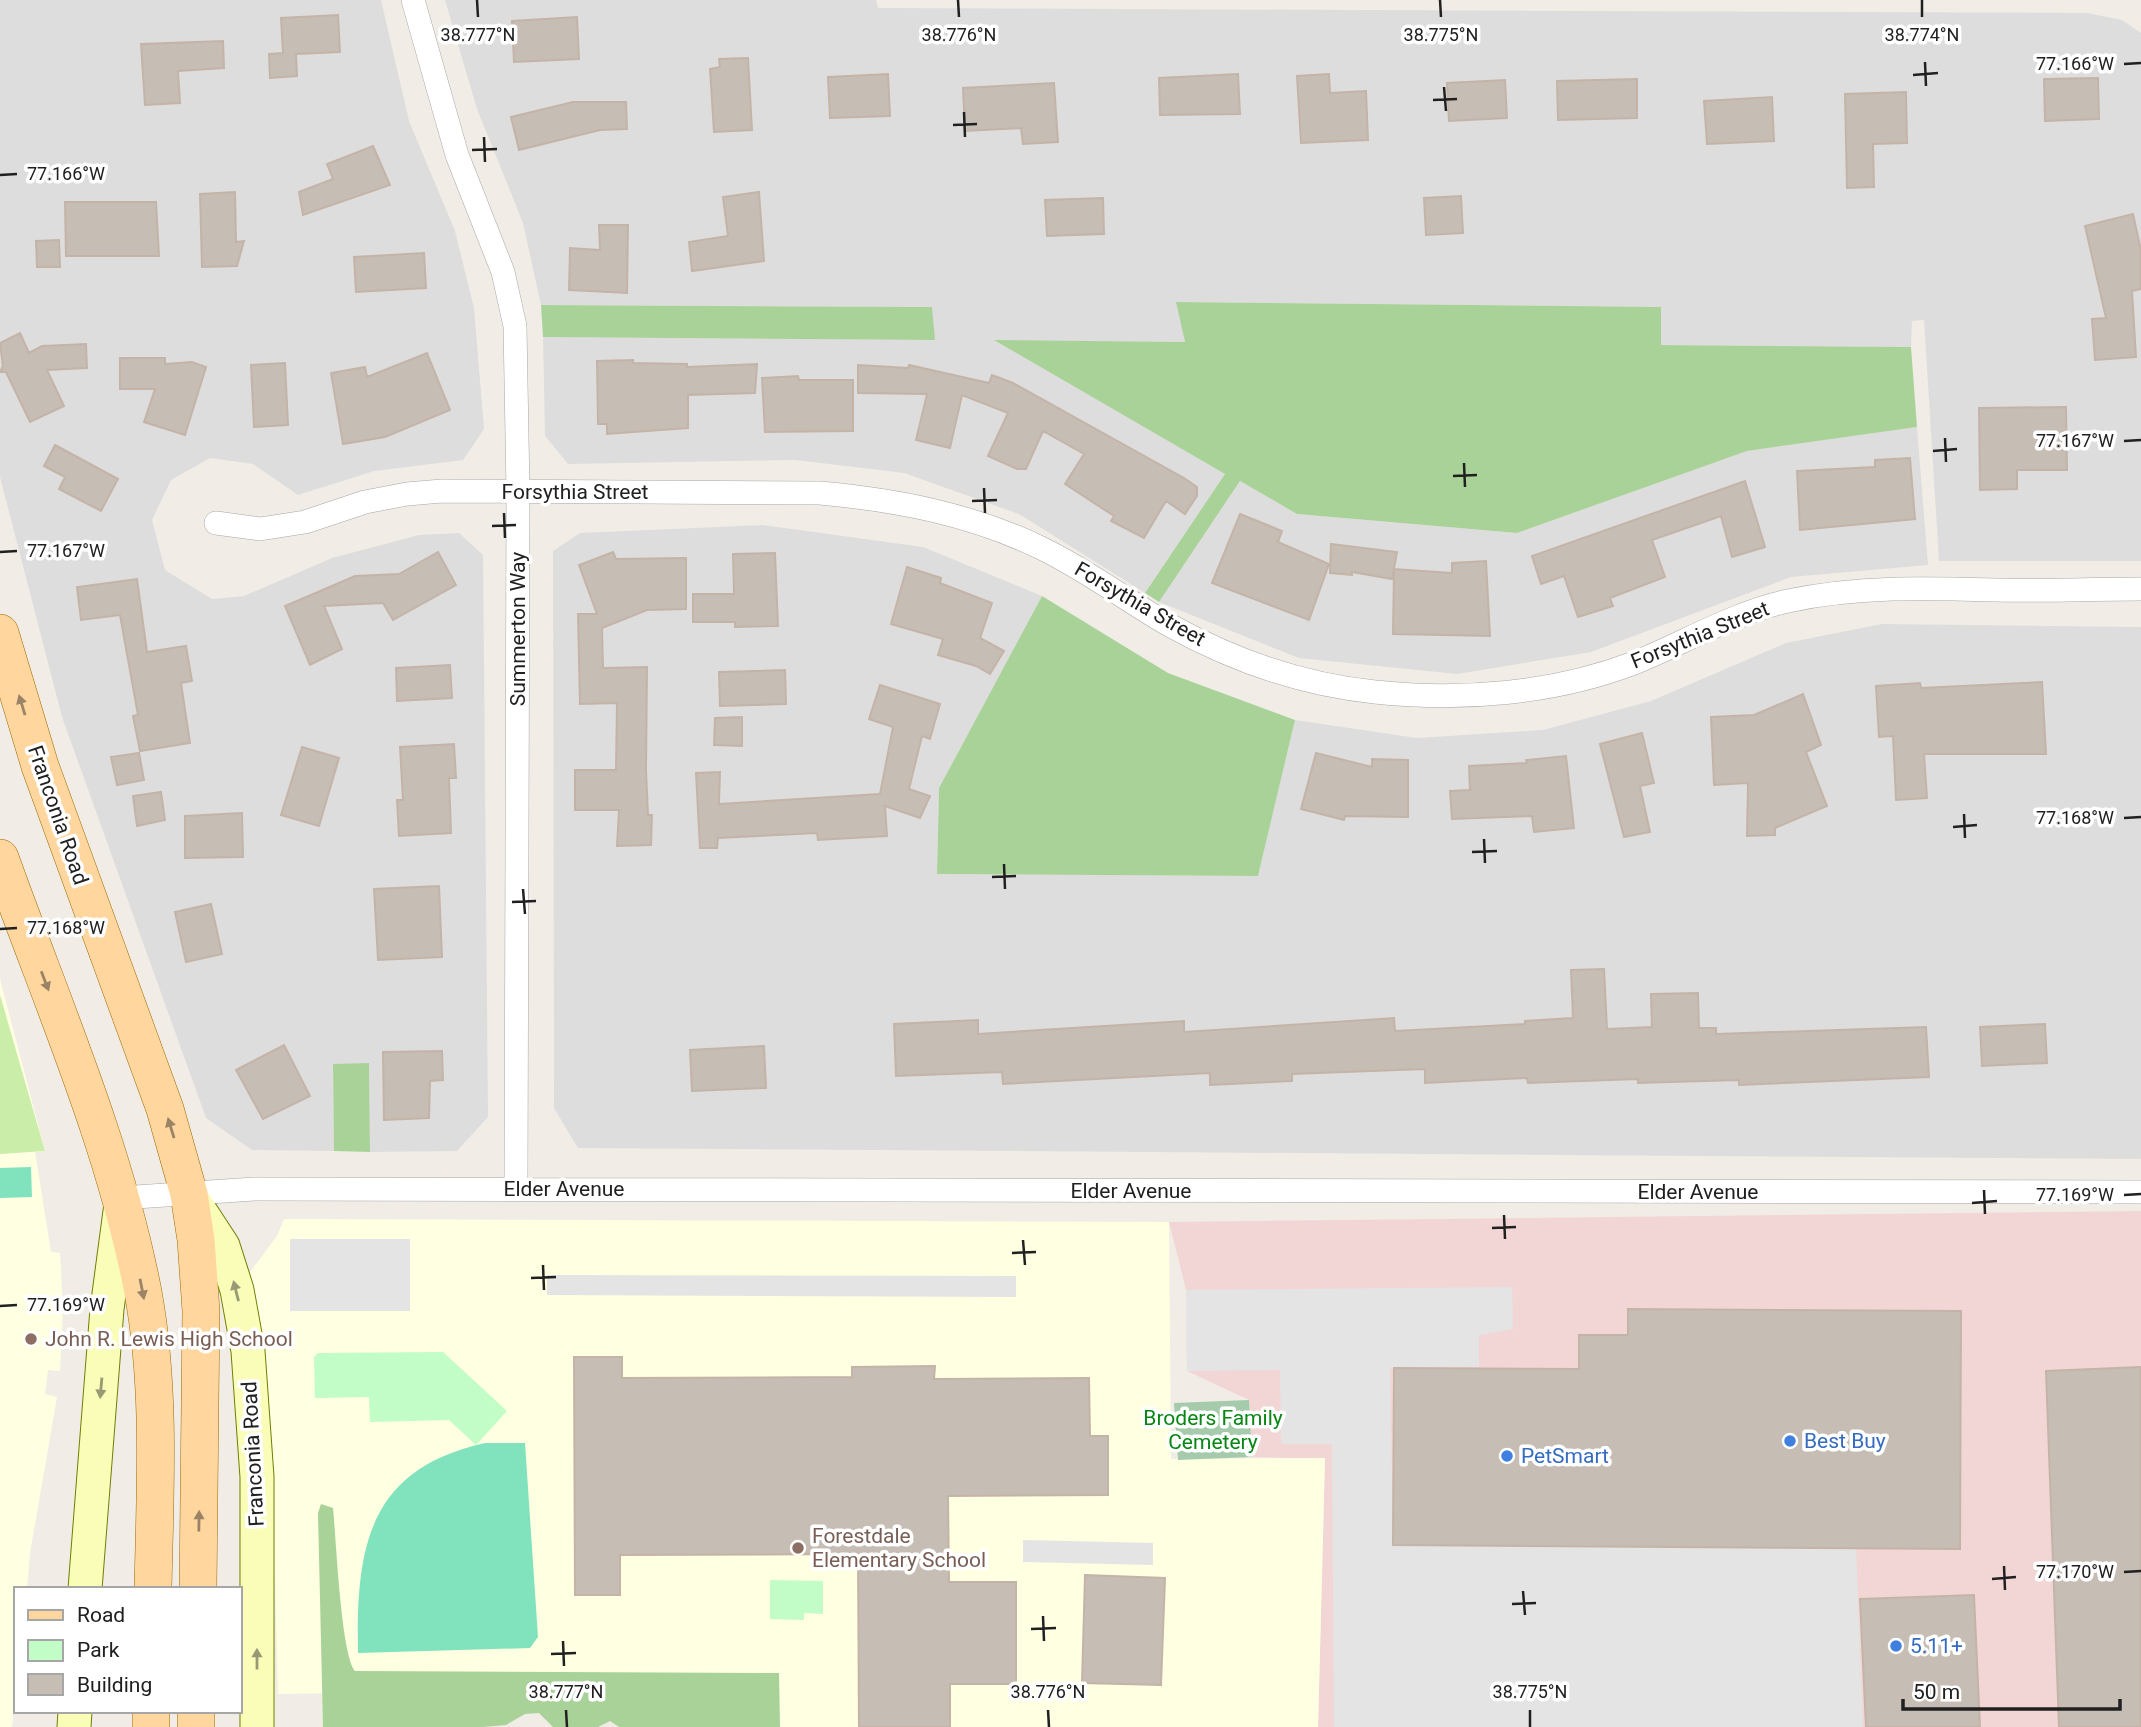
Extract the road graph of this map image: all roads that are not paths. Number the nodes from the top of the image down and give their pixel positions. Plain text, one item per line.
1 (413, 0) edge
2 (518, 491) junction
3 (216, 523) dead end
4 (2141, 589) edge
5 (0, 633) edge
6 (0, 858) edge
7 (516, 1189) junction
8 (2141, 1192) edge
9 (189, 1194) junction
10 (121, 1198) junction
11 (85, 1587) edge
12 (153, 1587) edge
13 (198, 1587) edge
14 (257, 1727) edge

1 - 2 street, Summerton Way
2 - 3 street, Forsythia Street
2 - 4 street, Forsythia Street
2 - 7 street, Summerton Way
9 -> 5 main road, Franconia Road
6 -> 10 main road
7 - 8 street, Elder Avenue
7 - 9 street, Elder Avenue
9 - 10 street, Elder Avenue
13 -> 9 main road, Franconia Road
14 -> 9 main road, Franconia Road
10 -> 11 main road
10 -> 12 main road

